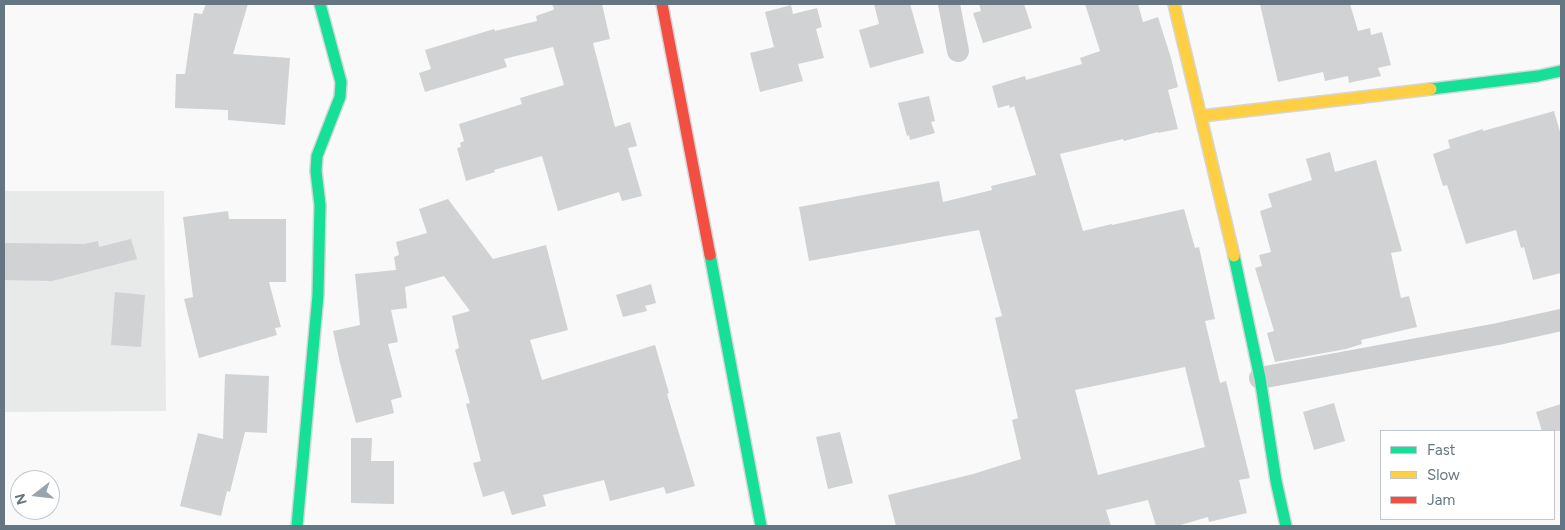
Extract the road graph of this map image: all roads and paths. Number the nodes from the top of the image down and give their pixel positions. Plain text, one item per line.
1 (320, 4) edge
2 (662, 4) edge
3 (949, 4) edge
4 (1174, 4) edge
5 (958, 51) dead end
6 (1561, 71) edge
7 (1202, 116) junction
8 (1561, 320) edge
9 (1260, 378) junction
10 (297, 526) edge
11 (760, 526) edge
12 (1286, 526) edge

1 - 10 street
2 - 11 street
3 - 5 street
4 - 7 street
6 - 7 street
7 - 9 street
8 - 9 street
9 - 12 street

